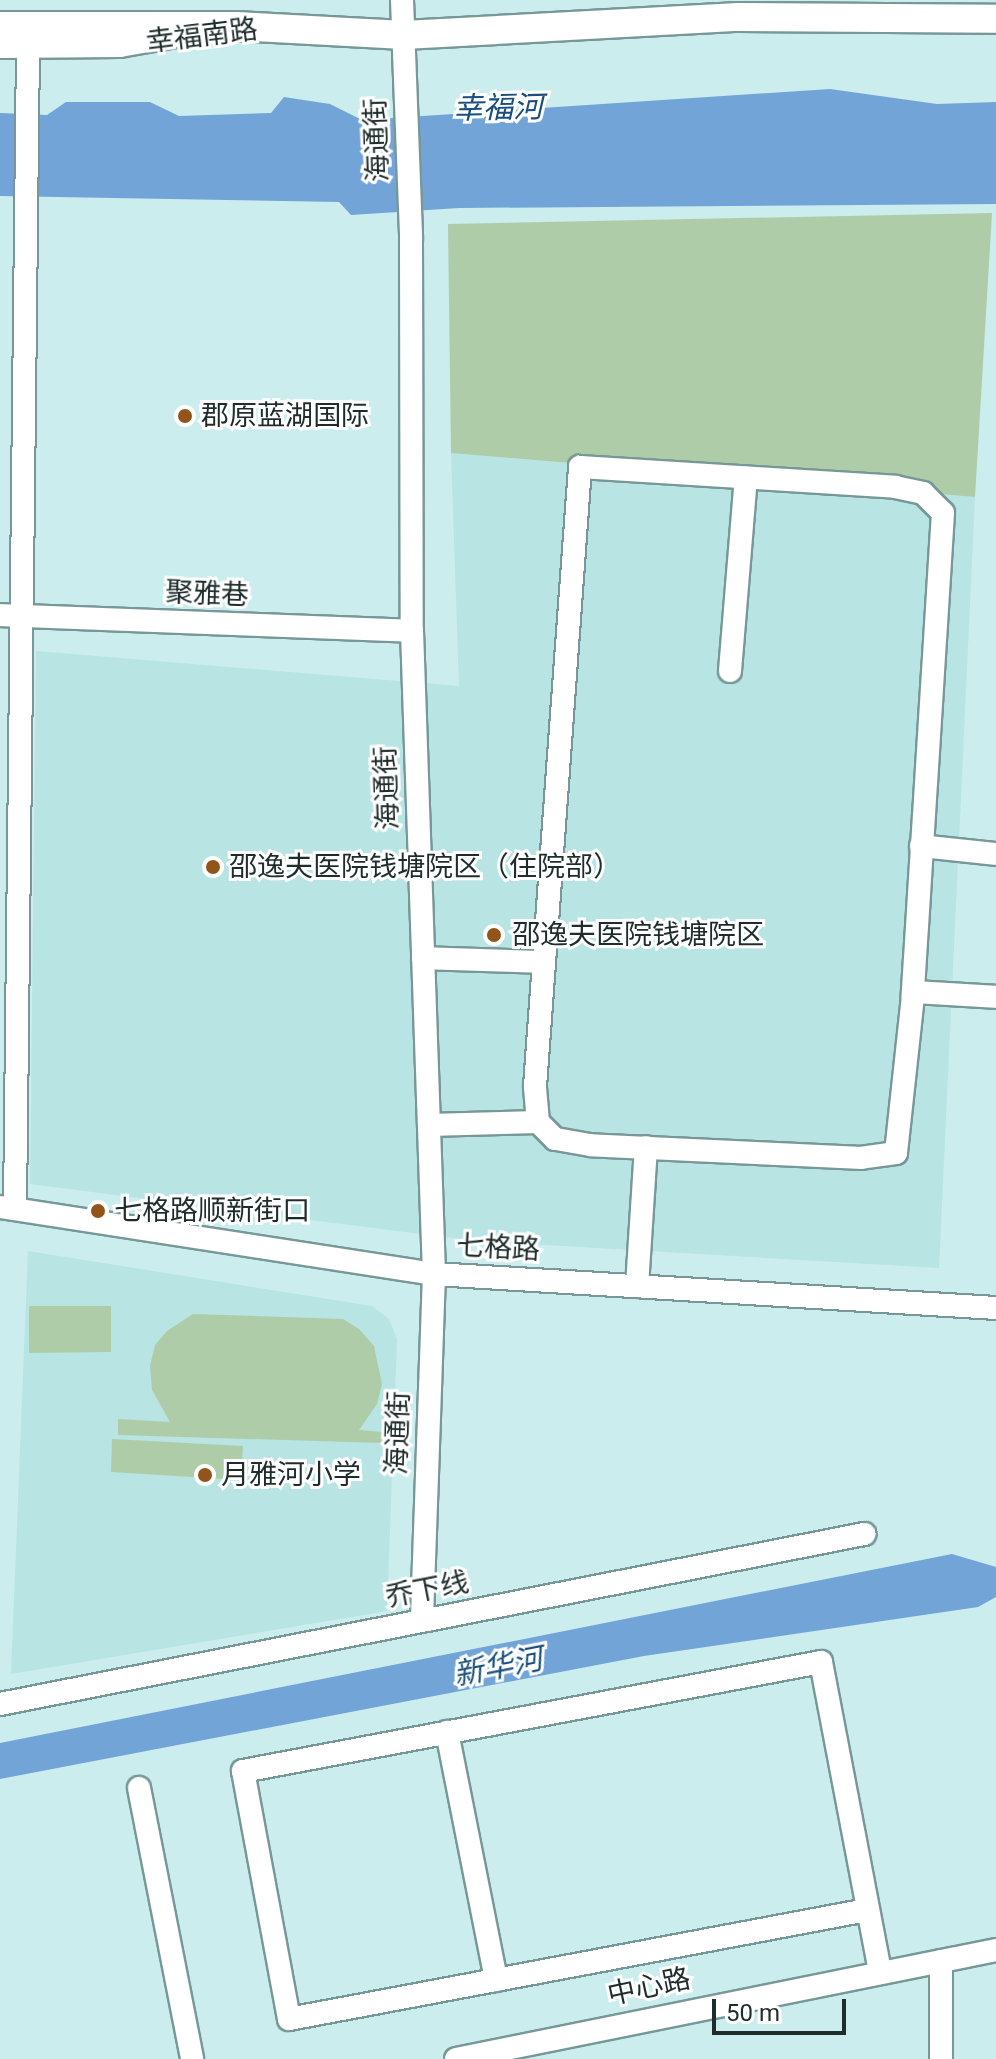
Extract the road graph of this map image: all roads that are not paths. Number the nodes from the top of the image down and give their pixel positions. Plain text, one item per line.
1 (402, 0) edge
2 (996, 19) edge
3 (0, 26) edge
4 (236, 26) junction
5 (404, 35) junction
6 (0, 47) edge
7 (28, 47) junction
8 (746, 478) junction
9 (10, 616) edge
10 (412, 631) junction
11 (730, 671) dead end
12 (921, 846) junction
13 (996, 854) edge
14 (423, 958) junction
15 (544, 962) junction
16 (913, 992) junction
17 (996, 997) edge
18 (538, 1122) junction
19 (429, 1125) junction
20 (646, 1147) junction
21 (8, 1208) edge
22 (434, 1274) junction
23 (637, 1286) junction
24 (996, 1308) edge
25 (864, 1534) dead end
26 (422, 1621) junction
27 (0, 1704) edge
28 (447, 1732) junction
29 (139, 1788) dead end
30 (867, 1910) junction
31 (996, 1950) edge
32 (941, 1961) junction
33 (880, 1972) junction
34 (496, 1980) junction
35 (938, 2058) edge
36 (192, 2059) edge
37 (456, 2059) edge

1 - 5 street, 海通街
2 - 5 main road, 幸福南路
3 - 4 main road
4 - 5 main road, 幸福南路
4 - 7 street, 幸福南路
5 - 10 street, 海通街
6 - 7 street, 幸福南路
7 - 9 street
8 - 11 street
8 - 12 street
8 - 15 street
9 - 10 street, 聚雅巷
9 - 21 street
10 - 14 street, 海通街
12 - 13 street
12 - 16 street
14 - 15 street
14 - 19 street, 海通街
15 - 18 street
16 - 17 street
16 - 20 street
18 - 19 street
18 - 20 street
19 - 22 street, 海通街
20 - 23 street
21 - 22 street, 七格路
22 - 23 street, 七格路
22 - 26 street, 海通街
23 - 24 street, 七格路
25 - 26 street, 乔下线
26 - 27 street, 乔下线
28 - 30 street
28 - 34 street
28 - 34 street
29 - 36 street
30 - 33 street
30 - 34 street
31 - 32 street, 中心路
32 - 33 street, 中心路
32 - 35 street
33 - 37 street, 中心路

